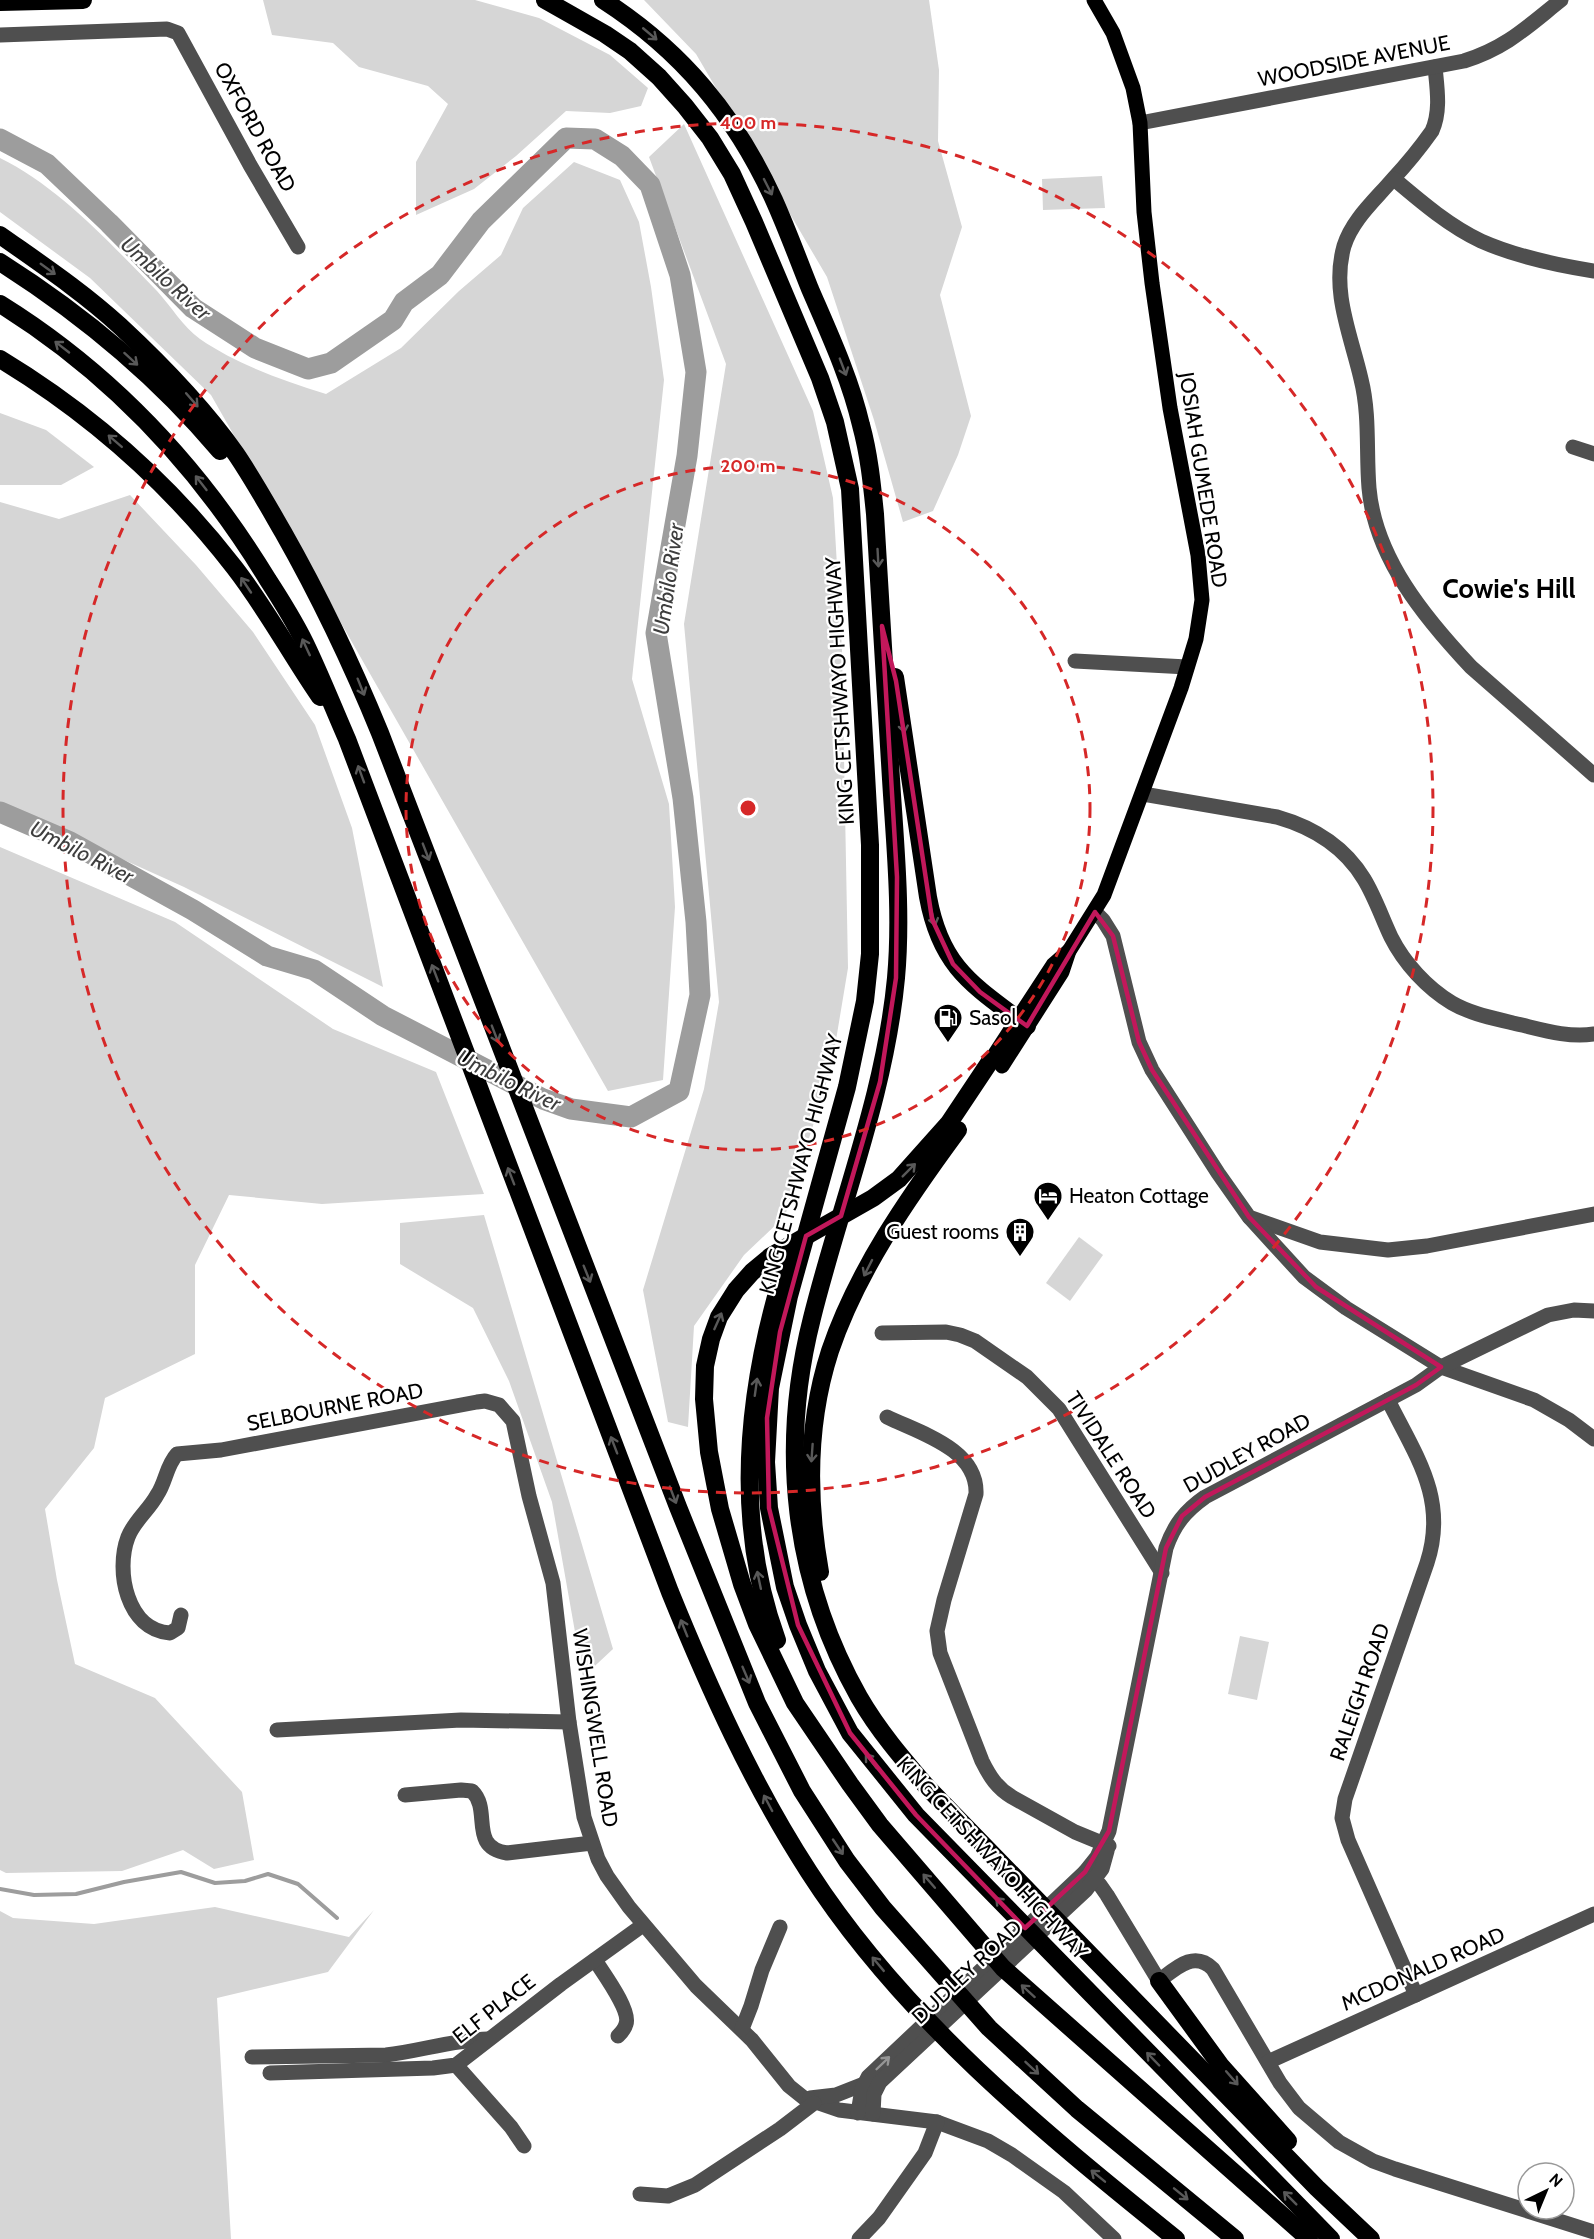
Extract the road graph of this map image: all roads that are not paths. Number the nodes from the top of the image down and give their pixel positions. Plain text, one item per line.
1 (83, 0) edge
2 (545, 0) edge
3 (603, 0) edge
4 (1094, 0) edge
5 (1561, 0) edge
6 (0, 2) edge
7 (0, 35) edge
8 (1435, 67) junction
9 (1140, 123) junction
10 (1394, 179) junction
11 (0, 236) edge
12 (298, 247) dead end
13 (0, 261) edge
14 (1594, 271) edge
15 (0, 304) edge
16 (0, 358) edge
17 (1573, 447) dead end
18 (1594, 454) edge
19 (288, 541) junction
20 (882, 626) junction
21 (1075, 662) dead end
22 (1187, 667) junction
23 (347, 739) junction
24 (1594, 775) edge
25 (1143, 794) junction
26 (1095, 912) junction
27 (1022, 1023) junction
28 (1594, 1034) edge
29 (997, 1063) junction
30 (847, 1087) junction
31 (1594, 1214) edge
32 (1249, 1217) junction
33 (1594, 1311) edge
34 (882, 1333) dead end
35 (1441, 1367) junction
36 (1388, 1400) junction
37 (499, 1405) joint
38 (887, 1417) dead end
39 (1594, 1439) edge
40 (1162, 1573) junction
41 (181, 1615) dead end
42 (569, 1722) junction
43 (277, 1730) dead end
44 (817, 1733) junction
45 (897, 1752) junction
46 (405, 1795) dead end
47 (1107, 1841) junction
48 (592, 1843) junction
49 (1090, 1876) junction
50 (1594, 1914) edge
51 (644, 1925) junction
52 (780, 1927) dead end
53 (595, 1960) junction
54 (999, 1962) junction
55 (1159, 1981) junction
56 (1416, 1995) junction
57 (742, 2029) junction
58 (618, 2036) dead end
59 (488, 2039) junction
60 (252, 2057) dead end
61 (1268, 2062) junction
62 (456, 2065) junction
63 (270, 2073) dead end
64 (864, 2084) junction
65 (809, 2101) junction
66 (866, 2113) junction
67 (937, 2122) junction
68 (524, 2146) dead end
69 (640, 2194) dead end
70 (1594, 2232) edge
71 (859, 2239) edge
72 (1114, 2239) edge
73 (1176, 2239) edge
74 (1235, 2239) edge
75 (1309, 2239) edge
76 (1331, 2239) edge
77 (1371, 2239) edge
78 (1385, 2239) edge

1 - 6 highway
2 - 30 highway, KING CETSHWAYO HIGHWAY
3 -> 20 highway, KING CETSHWAYO HIGHWAY
4 - 9 main road, JOSIAH GUMEDE ROAD
5 - 8 street, WOODSIDE AVENUE
7 - 12 street, OXFORD ROAD
8 - 9 street, WOODSIDE AVENUE
8 - 10 street
9 - 22 main road, JOSIAH GUMEDE ROAD
10 - 14 street
10 - 24 street
11 -> 19 highway
13 -> 19 highway
23 -> 15 highway
23 -> 16 highway
17 - 18 street
19 -> 74 highway
20 -> 27 highway
20 - 45 highway, KING CETSHWAYO HIGHWAY
21 - 22 street
22 - 25 main road, JOSIAH GUMEDE ROAD
73 -> 23 highway
25 - 26 main road, JOSIAH GUMEDE ROAD
25 - 28 street
26 - 27 main road, JOSIAH GUMEDE ROAD
26 - 32 street
27 - 29 main road, JOSIAH GUMEDE ROAD
44 -> 29 highway
29 -> 45 highway
44 -> 30 highway
76 -> 30 highway, KING CETSHWAYO HIGHWAY
31 - 32 street
32 - 35 street
33 - 35 street, DUDLEY ROAD
34 - 40 street, TIVIDALE ROAD
35 - 36 street, DUDLEY ROAD
35 - 39 street
36 - 40 street, DUDLEY ROAD
36 - 56 street, RALEIGH ROAD
37 - 41 street, SELBOURNE ROAD
37 - 42 street, WISHINGWELL ROAD
38 - 47 street
40 - 47 street, DUDLEY ROAD
42 - 43 street
42 - 48 street, WISHINGWELL ROAD
54 -> 44 highway
45 - 77 highway, KING CETSHWAYO HIGHWAY
46 - 48 street
47 - 49 street, DUDLEY ROAD
48 - 51 street, WISHINGWELL ROAD
49 - 54 street, DUDLEY ROAD
49 - 55 street
50 - 56 street, MCDONALD ROAD
51 - 53 street, ELF PLACE
51 - 57 street, WISHINGWELL ROAD
52 - 57 street
53 - 58 street
53 - 59 street, ELF PLACE
64 -> 54 street, DUDLEY ROAD
54 - 66 street, DUDLEY ROAD
75 -> 54 highway
55 - 61 street
55 -> 78 highway
56 - 61 street, MCDONALD ROAD
57 - 65 street, WISHINGWELL ROAD
59 - 60 street
59 - 62 street, ELF PLACE
61 - 70 street
62 - 63 street
62 - 68 street, ELF PLACE
64 - 65 street, DUDLEY ROAD
64 - 66 street
65 - 66 street
65 - 69 street
66 - 67 street
67 - 71 street
67 - 72 street

